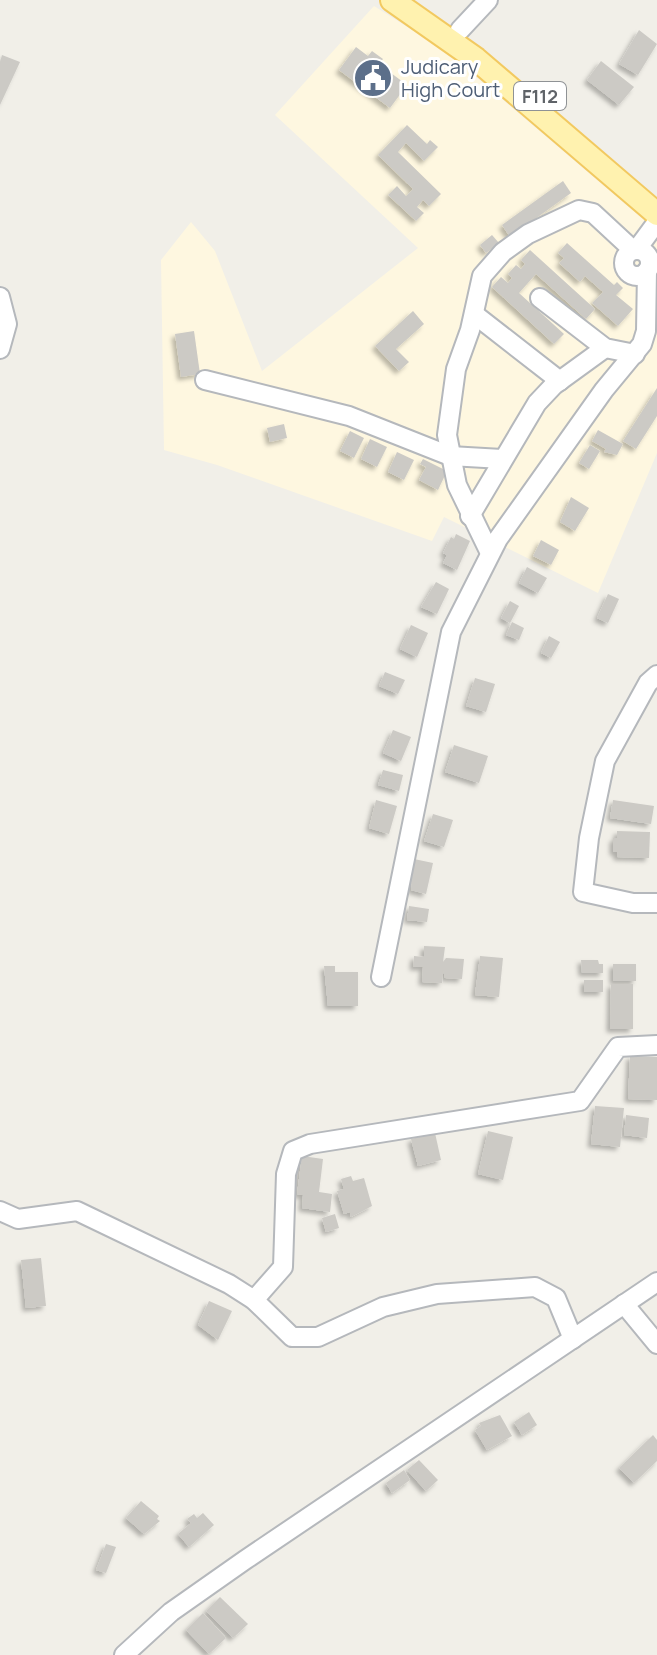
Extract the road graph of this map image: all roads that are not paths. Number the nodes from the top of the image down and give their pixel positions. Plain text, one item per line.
1 (392, 0) edge
2 (418, 0) edge
3 (488, 0) edge
4 (460, 30) junction
5 (657, 197) edge
6 (657, 214) edge
7 (657, 222) edge
8 (635, 250) junction
9 (652, 265) edge
10 (0, 297) edge
11 (540, 298) dead end
12 (474, 314) junction
13 (605, 348) junction
14 (0, 349) edge
15 (635, 354) junction
16 (205, 380) dead end
17 (560, 381) junction
18 (450, 456) junction
19 (502, 459) junction
20 (470, 516) junction
21 (490, 553) junction
22 (657, 675) edge
23 (657, 903) edge
24 (381, 977) dead end
25 (657, 1045) edge
26 (0, 1211) edge
27 (657, 1282) edge
28 (254, 1300) junction
29 (624, 1304) junction
30 (573, 1339) junction
31 (657, 1344) edge
32 (124, 1655) edge

1 - 6 main road, F112
2 - 4 main road, F112
3 - 4 street
4 - 5 main road, F112
7 - 8 street
8 - 9 street
8 - 12 street
9 - 15 street
10 - 14 street
11 - 13 street
12 - 17 street
12 - 18 street
13 - 15 street
13 - 17 street
15 - 21 street
16 - 18 street
17 - 19 street
18 - 19 street
18 - 20 street
19 - 20 street
20 - 21 street
21 - 24 street
22 - 23 street
25 - 28 street
26 - 28 street
27 - 29 street
28 - 30 street
29 - 30 street
29 - 31 street
30 - 32 street

